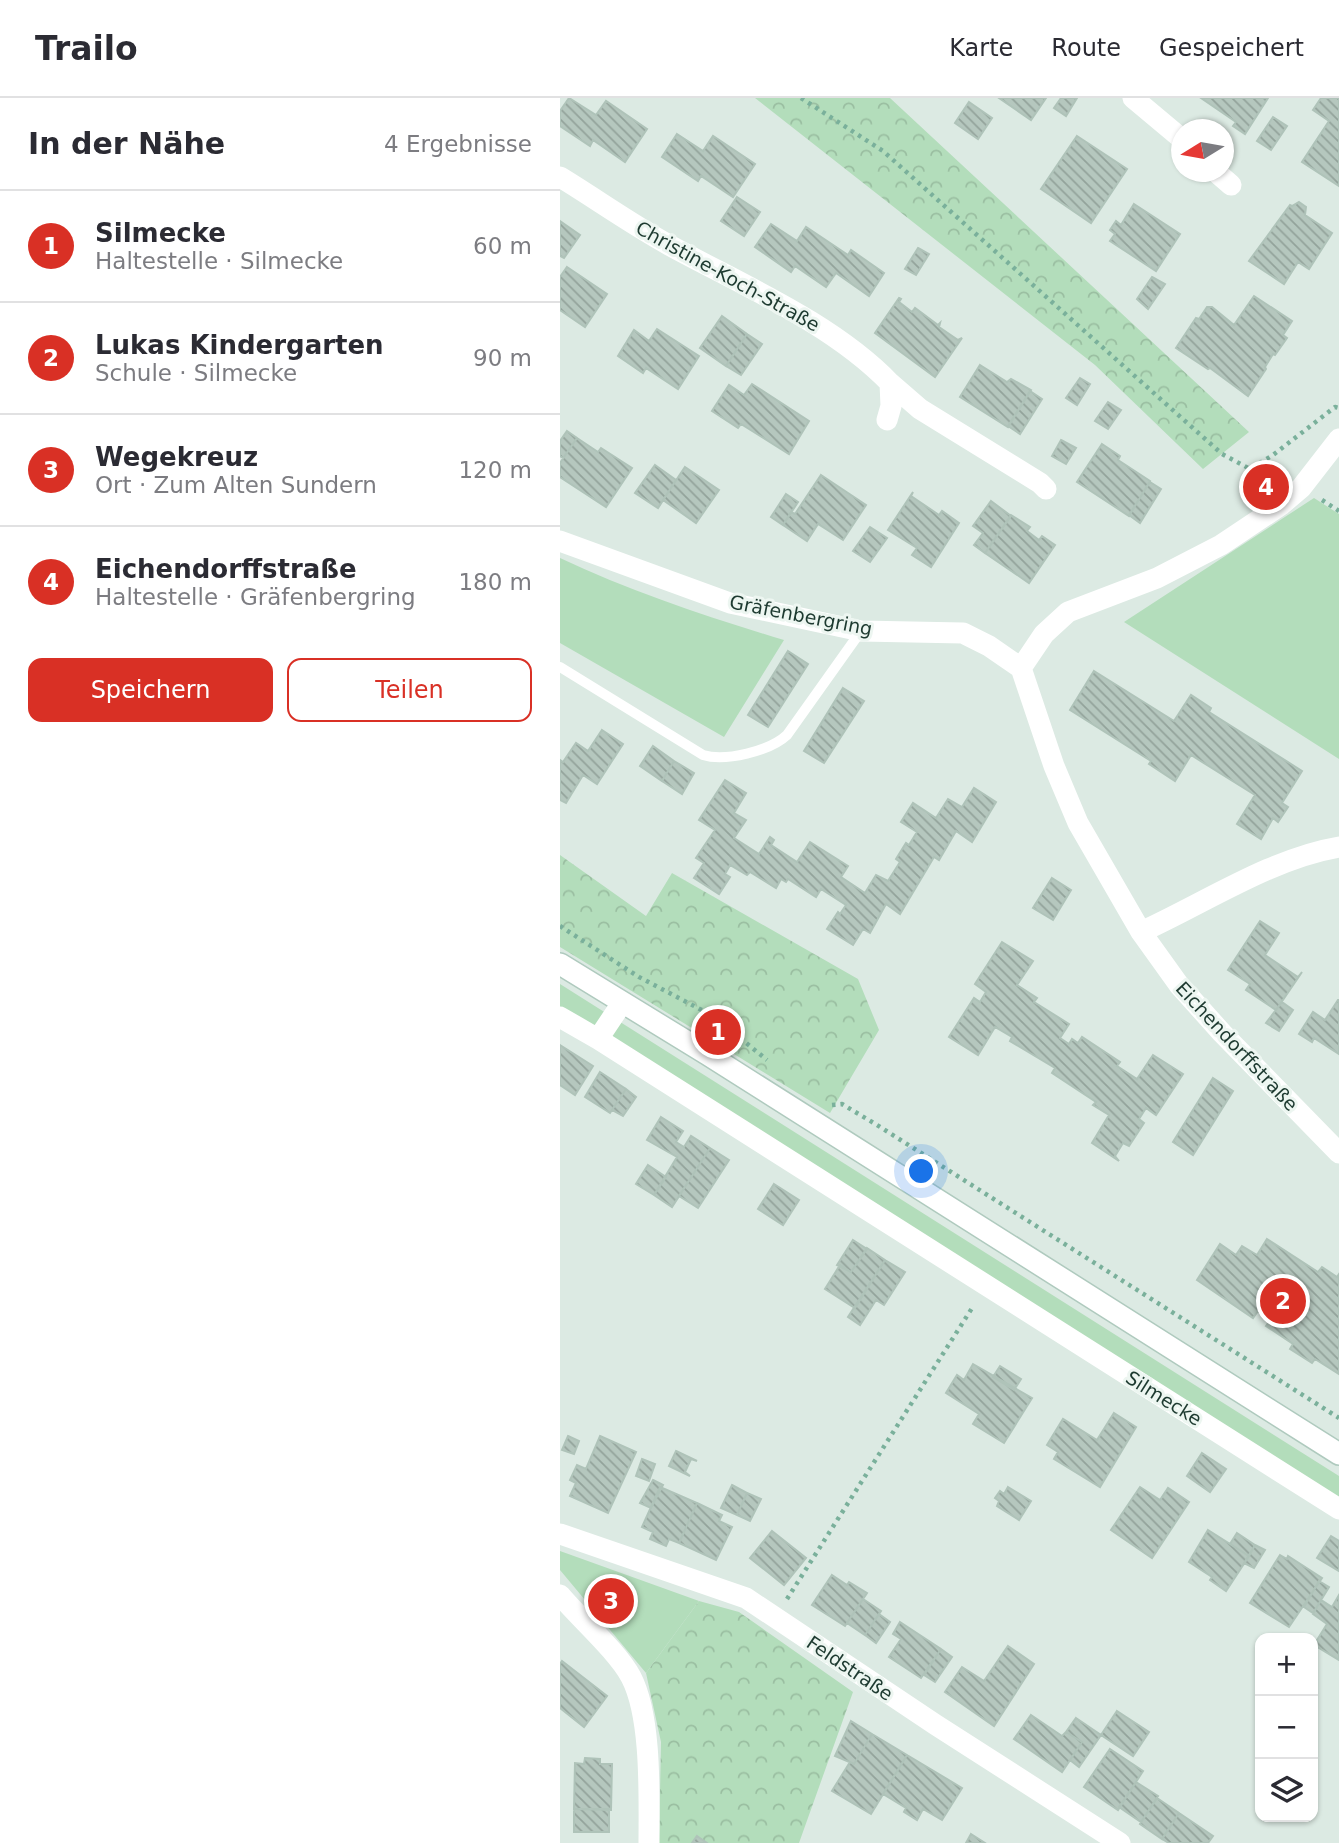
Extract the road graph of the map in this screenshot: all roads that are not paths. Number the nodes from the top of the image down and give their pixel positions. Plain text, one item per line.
1 (1133, 98) edge
2 (1171, 130) edge
3 (560, 177) edge
4 (890, 383) junction
5 (887, 420) dead end
6 (1339, 439) edge
7 (1046, 489) dead end
8 (560, 541) edge
9 (862, 631) junction
10 (560, 667) edge
11 (1021, 667) junction
12 (1339, 847) edge
13 (1141, 932) junction
14 (560, 964) edge
15 (622, 1003) junction
16 (560, 1017) edge
17 (598, 1039) junction
18 (1339, 1153) edge
19 (1339, 1454) edge
20 (1339, 1509) edge
21 (560, 1534) edge
22 (560, 1595) edge
23 (649, 1843) edge
24 (1120, 1843) edge

1 - 2 street
3 - 4 street, Christine-Koch-Straße
4 - 5 street
4 - 7 street, Christine-Koch-Straße
6 - 11 street
8 - 9 street, Gräfenbergring
9 - 10 lane
9 - 11 street, Gräfenbergring
11 - 13 street, Eichendorffstraße
12 - 13 street
13 - 18 street, Eichendorffstraße
14 - 15 street
15 - 17 street
15 - 19 street
16 - 17 street, Silmecke
17 - 20 street, Silmecke
21 - 24 street, Feldstraße
22 - 23 street

